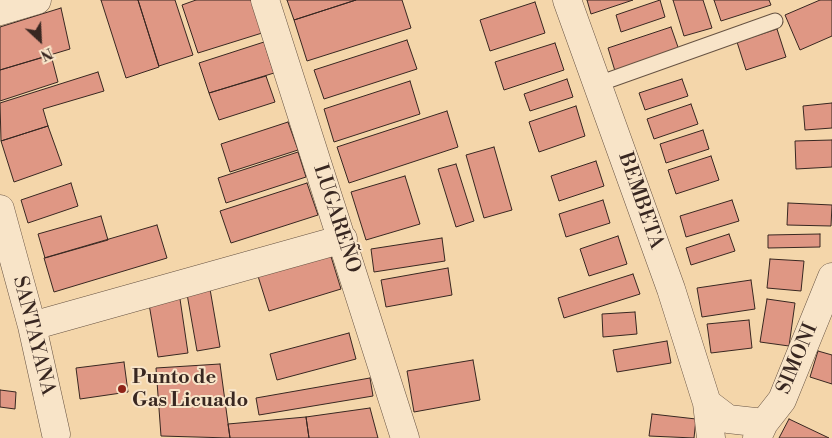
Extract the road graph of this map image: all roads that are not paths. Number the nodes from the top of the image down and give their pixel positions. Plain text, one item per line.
1 (37, 0) edge
2 (265, 0) edge
3 (567, 0) edge
4 (0, 10) edge
5 (775, 21) dead end
6 (598, 84) junction
7 (0, 209) edge
8 (343, 239) junction
9 (832, 277) edge
10 (32, 326) junction
11 (707, 403) junction
12 (761, 430) edge
13 (56, 434) dead end
14 (405, 438) edge
15 (711, 438) edge

1 - 4 street
2 - 8 street, LUGAREÑO
3 - 6 street, BEMBETA
5 - 6 lane
6 - 11 street, BEMBETA
7 - 10 street, SANTAYANA
8 - 10 street
8 - 14 street, LUGAREÑO
9 - 12 street, SIMONI
10 - 13 street, SANTAYANA
11 - 12 street
11 - 15 street, BEMBETA

